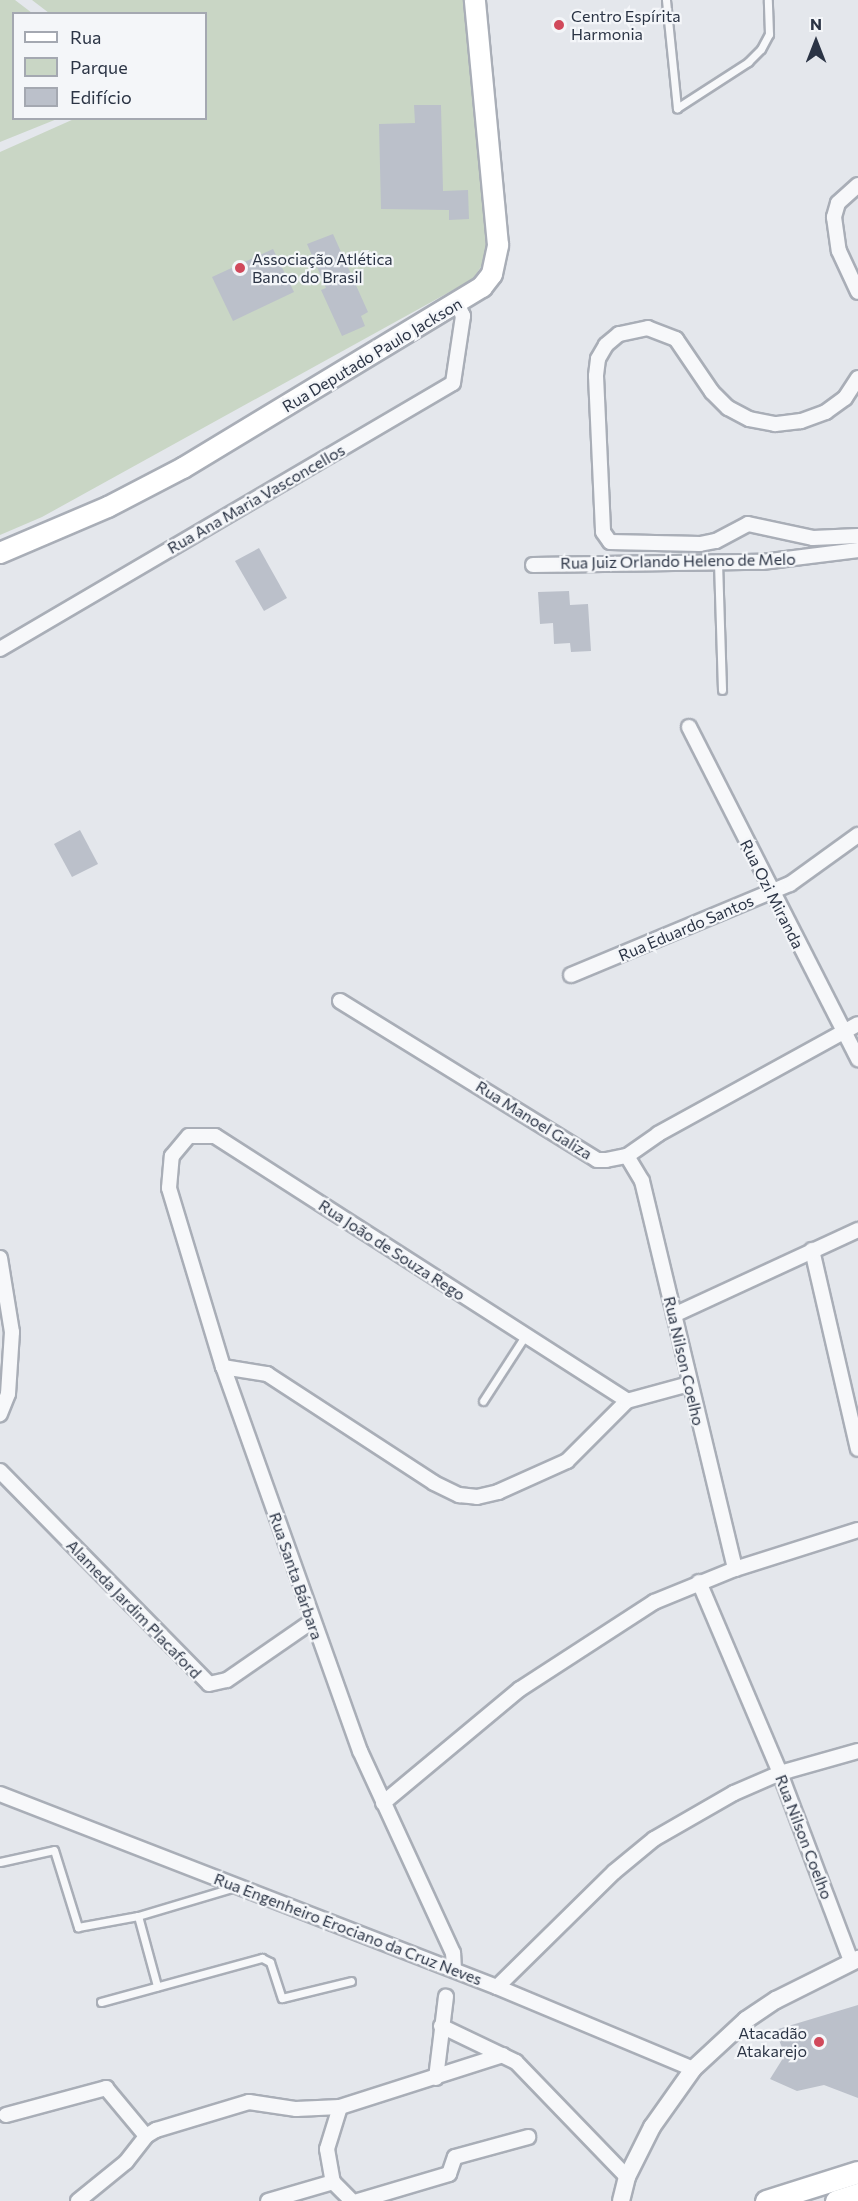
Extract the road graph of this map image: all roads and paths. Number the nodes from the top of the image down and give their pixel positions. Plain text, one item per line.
1 (475, 0) edge
2 (666, 0) edge
3 (768, 0) edge
4 (858, 185) edge
5 (858, 292) edge
6 (460, 309) junction
7 (858, 378) edge
8 (858, 536) edge
9 (858, 550) edge
10 (0, 553) edge
11 (718, 562) junction
12 (533, 565) dead end
13 (0, 649) edge
14 (722, 690) dead end
15 (689, 728) dead end
16 (858, 835) edge
17 (771, 893) junction
18 (571, 975) dead end
19 (340, 1000) dead end
20 (858, 1024) edge
21 (843, 1032) junction
22 (858, 1059) edge
23 (627, 1156) junction
24 (168, 1171) joint
25 (858, 1230) edge
26 (812, 1250) junction
27 (0, 1258) edge
28 (674, 1315) junction
29 (525, 1336) junction
30 (223, 1367) junction
31 (689, 1384) junction
32 (483, 1401) dead end
33 (627, 1401) junction
34 (0, 1414) edge
35 (858, 1449) edge
36 (0, 1471) edge
37 (858, 1530) edge
38 (735, 1569) junction
39 (699, 1582) junction
40 (311, 1622) junction
41 (858, 1751) edge
42 (780, 1773) junction
43 (0, 1794) edge
44 (383, 1803) junction
45 (0, 1862) edge
46 (238, 1886) junction
47 (138, 1916) junction
48 (854, 1960) edge
49 (454, 1970) junction
50 (351, 1981) dead end
51 (157, 1986) junction
52 (497, 1987) junction
53 (446, 1998) dead end
54 (101, 2002) dead end
55 (441, 2026) junction
56 (503, 2055) junction
57 (693, 2070) junction
58 (436, 2078) junction
59 (340, 2107) junction
60 (6, 2115) dead end
61 (146, 2136) junction
62 (528, 2137) dead end
63 (858, 2172) edge
64 (627, 2177) junction
65 (333, 2182) junction
66 (858, 2194) edge
67 (78, 2201) edge
68 (268, 2201) edge
69 (352, 2201) edge
70 (358, 2201) edge
71 (621, 2201) edge
72 (766, 2201) edge
73 (836, 2201) edge

1 - 6 main road, Rua Deputado Paulo Jackson
2 - 3 lane
4 - 5 street
6 - 10 main road, Rua Deputado Paulo Jackson
6 - 13 street, Rua Ana Maria Vasconcellos
7 - 8 street
9 - 11 street, Rua Juiz Orlando Heleno de Melo
11 - 12 street, Rua Juiz Orlando Heleno de Melo
11 - 14 lane
15 - 17 street, Rua Ozi Miranda
16 - 17 street, Rua Eduardo Santos
17 - 18 street, Rua Eduardo Santos
17 - 21 street, Rua Ozi Miranda
19 - 23 street, Rua Manoel Galiza
20 - 21 street, Rua Manoel Galiza
21 - 22 street, Rua Ozi Miranda
21 - 23 street, Rua Manoel Galiza
23 - 28 street, Rua Nilson Coelho
24 - 29 street, Rua João de Souza Rego
24 - 30 street, Rua Santa Bárbara
25 - 26 street
26 - 28 street
26 - 35 street
27 - 34 street
28 - 31 street, Rua Nilson Coelho
29 - 32 lane
29 - 33 street, Rua João de Souza Rego
30 - 33 street
30 - 40 street, Rua Santa Bárbara
31 - 33 street
31 - 38 street, Rua Nilson Coelho
36 - 40 street, Alameda Jardim Placaford
37 - 38 street
38 - 39 street
39 - 42 street, Rua Nilson Coelho
39 - 44 street
40 - 44 street, Rua Santa Bárbara
41 - 42 street
42 - 48 street, Rua Nilson Coelho
42 - 52 street
43 - 46 street, Rua Engenheiro Erociano da Cruz Neves
44 - 49 street, Rua Santa Bárbara
45 - 47 lane
46 - 47 lane
46 - 49 street, Rua Engenheiro Erociano da Cruz Neves
47 - 51 lane
48 - 57 street
49 - 52 street, Rua Engenheiro Erociano da Cruz Neves
50 - 51 lane
51 - 54 lane
52 - 57 street, Rua Engenheiro Erociano da Cruz Neves
53 - 55 street
55 - 56 street
55 - 58 street
56 - 58 street
56 - 64 street
57 - 64 street
58 - 59 street
59 - 61 street
59 - 65 street
60 - 61 street
61 - 67 street
62 - 70 street
63 - 72 main road
64 - 71 street
65 - 68 street
65 - 69 street
66 - 73 main road

